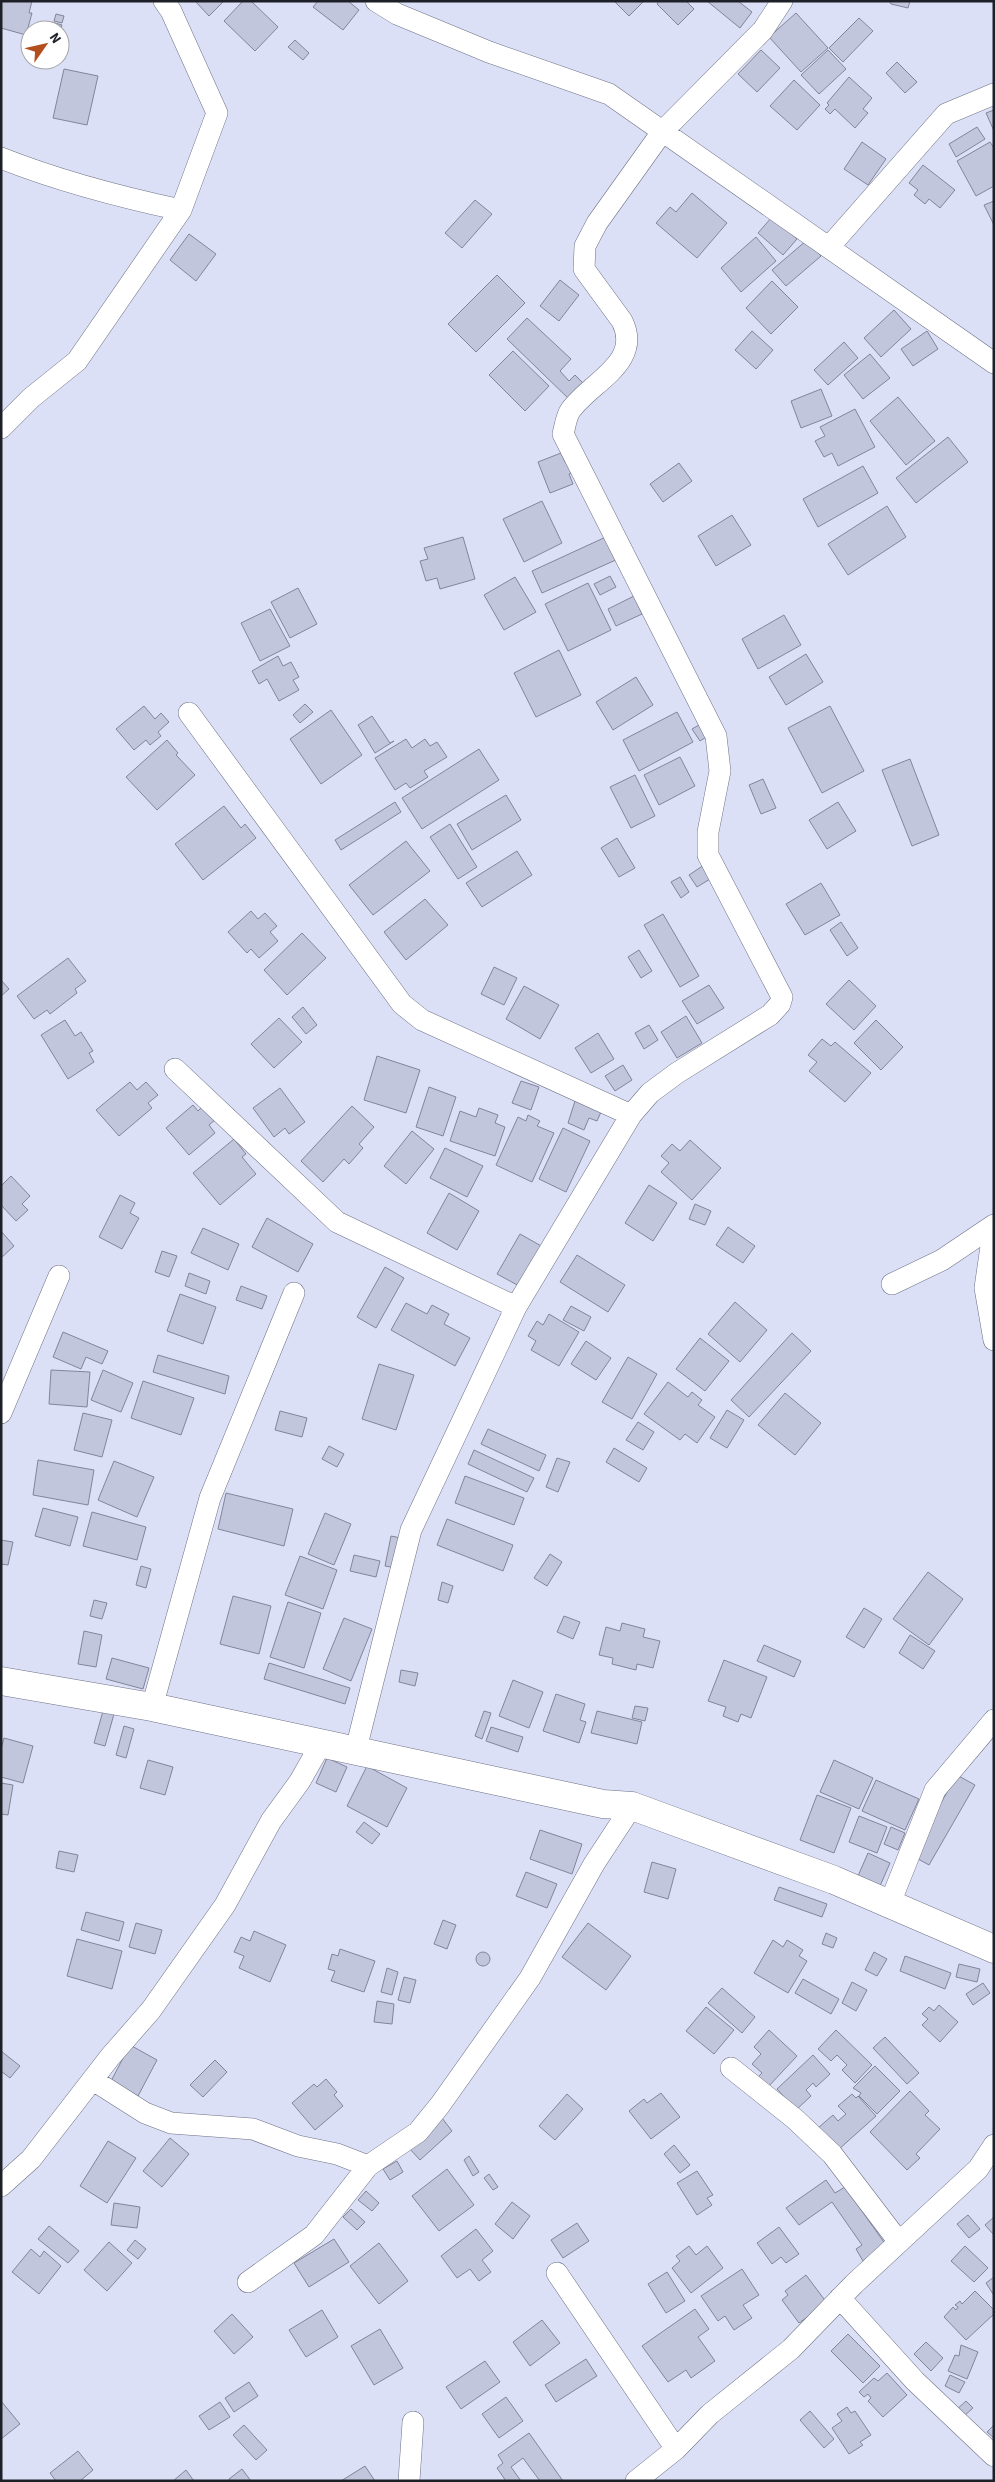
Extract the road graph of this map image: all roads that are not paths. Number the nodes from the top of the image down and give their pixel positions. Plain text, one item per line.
1 (164, 1) edge
2 (376, 1) edge
3 (782, 1) edge
4 (994, 94) edge
5 (662, 132) junction
6 (1, 158) edge
7 (181, 210) junction
8 (829, 247) junction
9 (994, 363) edge
10 (1, 428) edge
11 (190, 713) dead end
12 (174, 1069) dead end
13 (631, 1115) junction
14 (994, 1225) edge
15 (58, 1276) dead end
16 (892, 1284) dead end
17 (294, 1293) dead end
18 (516, 1307) junction
19 (994, 1340) edge
20 (1, 1413) edge
21 (1, 1681) edge
22 (152, 1707) junction
23 (994, 1720) edge
24 (322, 1742) junction
25 (356, 1749) junction
26 (632, 1806) junction
27 (890, 1903) junction
28 (994, 1949) edge
29 (731, 2068) dead end
30 (93, 2080) junction
31 (994, 2145) edge
32 (368, 2166) junction
33 (1, 2186) edge
34 (899, 2242) junction
35 (557, 2273) dead end
36 (248, 2282) dead end
37 (840, 2298) junction
38 (413, 2422) dead end
39 (676, 2449) junction
40 (994, 2456) edge
41 (409, 2481) edge
42 (636, 2481) edge

1 - 7 street
2 - 5 street
3 - 5 street
4 - 8 street
5 - 8 street
5 - 13 street
6 - 7 street
7 - 10 street
8 - 9 street
11 - 13 street
12 - 18 street
13 - 18 street
14 - 16 street
14 - 19 street
15 - 20 street
17 - 22 street
18 - 25 street
21 - 22 street
22 - 24 street
23 - 27 street
24 - 25 street
24 - 30 street
25 - 26 street
26 - 27 street
26 - 32 street
27 - 28 street
29 - 34 street
30 - 32 street
30 - 33 street
31 - 34 street
32 - 36 street
34 - 37 street
35 - 39 street
37 - 39 street
37 - 40 street
38 - 41 street
39 - 42 street

